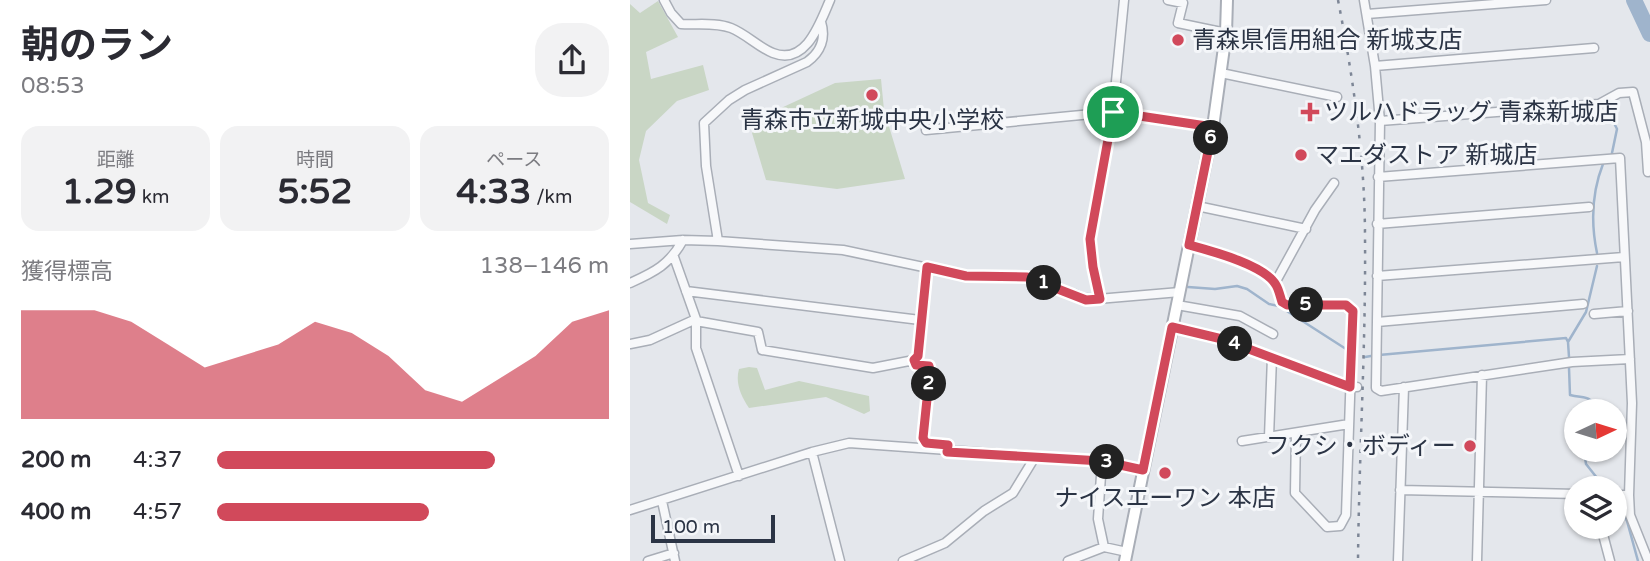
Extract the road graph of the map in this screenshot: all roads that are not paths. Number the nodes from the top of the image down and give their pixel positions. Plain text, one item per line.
1 (664, 0) edge
2 (830, 0) edge
3 (1124, 0) edge
4 (1168, 0) edge
5 (1227, 0) edge
6 (1364, 0) edge
7 (1546, 0) edge
8 (1367, 13) junction
9 (821, 22) junction
10 (1226, 33) junction
11 (1594, 48) dead end
12 (1375, 66) junction
13 (1221, 73) junction
14 (1337, 97) dead end
15 (1113, 112) junction
16 (1380, 121) junction
17 (1213, 127) junction
18 (926, 130) dead end
19 (1648, 172) dead end
20 (1378, 177) junction
21 (1334, 183) dead end
22 (1197, 206) junction
23 (1589, 207) dead end
24 (1377, 224) junction
25 (1306, 229) junction
26 (683, 240) junction
27 (718, 241) junction
28 (630, 244) edge
29 (1189, 245) junction
30 (674, 257) junction
31 (1624, 257) junction
32 (927, 267) junction
33 (1377, 276) junction
34 (630, 283) edge
35 (1275, 283) junction
36 (686, 291) junction
37 (1180, 292) junction
38 (1100, 299) junction
39 (1583, 304) dead end
40 (1177, 305) junction
41 (1628, 311) junction
42 (1594, 314) dead end
43 (696, 320) junction
44 (920, 320) junction
45 (1377, 322) junction
46 (1172, 327) junction
47 (1273, 334) dead end
48 (630, 344) edge
49 (1272, 357) junction
50 (1630, 359) junction
51 (914, 360) junction
52 (1482, 375) junction
53 (1357, 387) junction
54 (1404, 387) junction
55 (1376, 388) junction
56 (1349, 424) junction
57 (1296, 433) junction
58 (1269, 437) junction
59 (1242, 442) dead end
60 (812, 452) junction
61 (947, 452) junction
62 (1035, 457) junction
63 (1102, 461) junction
64 (1143, 470) junction
65 (739, 476) junction
66 (1400, 490) junction
67 (1479, 492) junction
68 (1564, 494) edge
69 (1629, 495) joint
70 (662, 501) junction
71 (630, 510) edge
72 (1604, 539) edge
73 (1104, 547) junction
74 (1126, 556) edge
75 (675, 557) edge
76 (1648, 560) edge
77 (648, 561) edge
78 (840, 561) edge
79 (903, 561) edge
80 (1068, 561) edge
81 (1398, 561) edge
82 (1477, 561) edge
83 (1610, 561) edge

1 - 9 street
2 - 9 street
3 - 15 street
4 - 10 street
5 - 10 main road
6 - 8 street
7 - 8 street
8 - 12 street
9 - 27 street
10 - 13 main road
11 - 12 street
12 - 16 street
13 - 14 street
13 - 17 main road
15 - 17 street
15 - 18 street
15 - 38 street
16 - 19 street
16 - 20 street
17 - 22 main road
20 - 24 street
20 - 31 street
21 - 25 street
22 - 25 street
22 - 29 main road
23 - 24 street
24 - 33 street
25 - 35 street
26 - 27 street
26 - 28 street
26 - 30 street
27 - 32 street
29 - 35 street
29 - 37 main road
30 - 34 street
30 - 36 street
31 - 33 street
31 - 41 street
32 - 38 street
32 - 44 street
33 - 45 street
35 - 53 street
36 - 43 street
36 - 44 street
37 - 38 street
37 - 40 main road
39 - 45 street
40 - 46 main road
40 - 47 street
41 - 42 street
41 - 50 street
43 - 48 street
43 - 51 street
43 - 65 street
44 - 51 street
45 - 55 street
46 - 49 street
46 - 64 main road
49 - 53 street
49 - 58 street
50 - 52 street
50 - 69 street
51 - 61 street
52 - 54 street
52 - 67 street
53 - 55 street
53 - 56 street
54 - 55 street
54 - 66 street
56 - 57 street
56 - 57 street
57 - 58 street
58 - 59 street
60 - 61 street
60 - 65 street
60 - 78 street
61 - 62 street
62 - 63 street
62 - 79 street
63 - 64 street
63 - 73 street
64 - 74 main road
65 - 70 street
66 - 67 street
66 - 81 street
67 - 68 street
67 - 82 street
69 - 76 street
70 - 71 street
70 - 75 street
72 - 83 street
73 - 74 street
73 - 80 street
75 - 77 street

